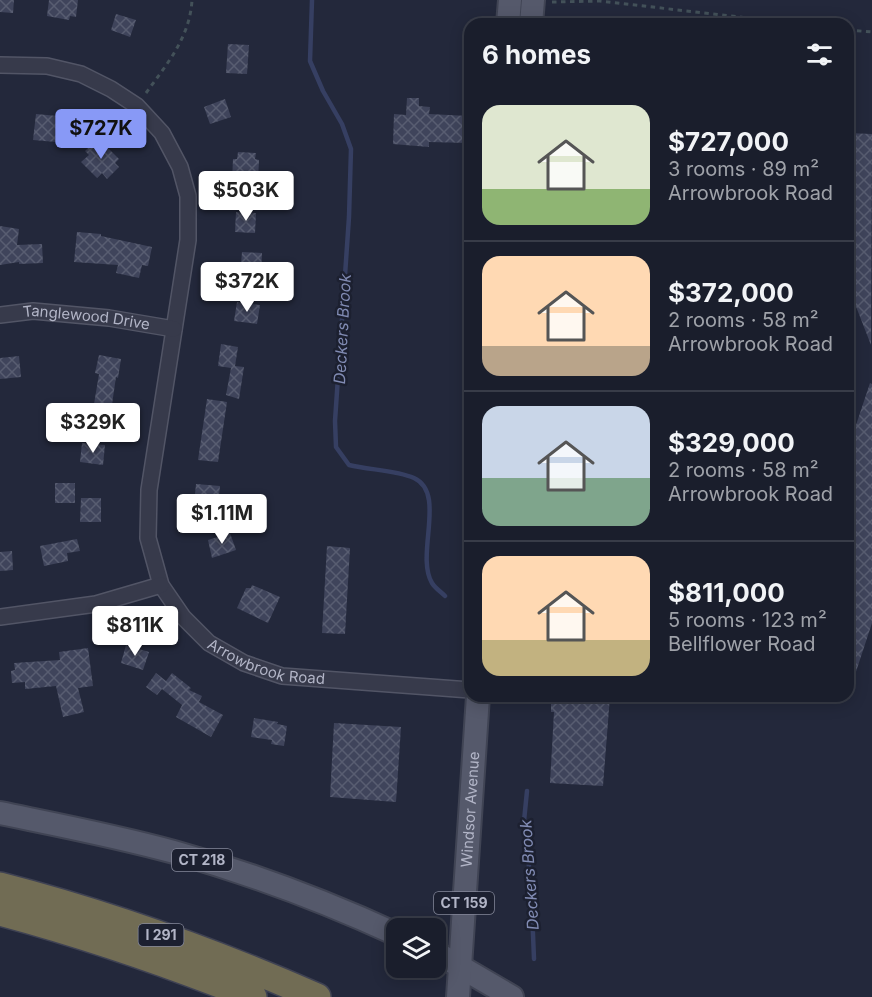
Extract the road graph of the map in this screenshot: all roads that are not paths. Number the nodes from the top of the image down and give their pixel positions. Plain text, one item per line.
1 (510, 0) edge
2 (543, 1) edge
3 (508, 18) edge
4 (534, 18) edge
5 (0, 65) edge
6 (0, 315) edge
7 (174, 329) junction
8 (161, 585) junction
9 (0, 617) edge
10 (464, 690) edge
11 (478, 702) edge
12 (0, 813) edge
13 (0, 886) edge
14 (0, 912) edge
15 (386, 930) edge
16 (446, 958) edge
17 (460, 966) junction
18 (253, 997) edge
19 (317, 997) edge
20 (458, 997) edge
21 (512, 997) edge

1 - 3 main road
2 - 4 main road
5 - 7 street, Arrowbrook Road
6 - 7 street, Tanglewood Drive
7 - 8 street, Arrowbrook Road
8 - 9 street
8 - 10 street, Arrowbrook Road
11 - 17 main road, Windsor Avenue / CT 159
12 - 15 main road, CT 218
13 - 19 highway, I 291
14 - 18 highway, I 291
16 - 17 main road
17 - 20 main road, Windsor Avenue / CT 159
17 - 21 main road

